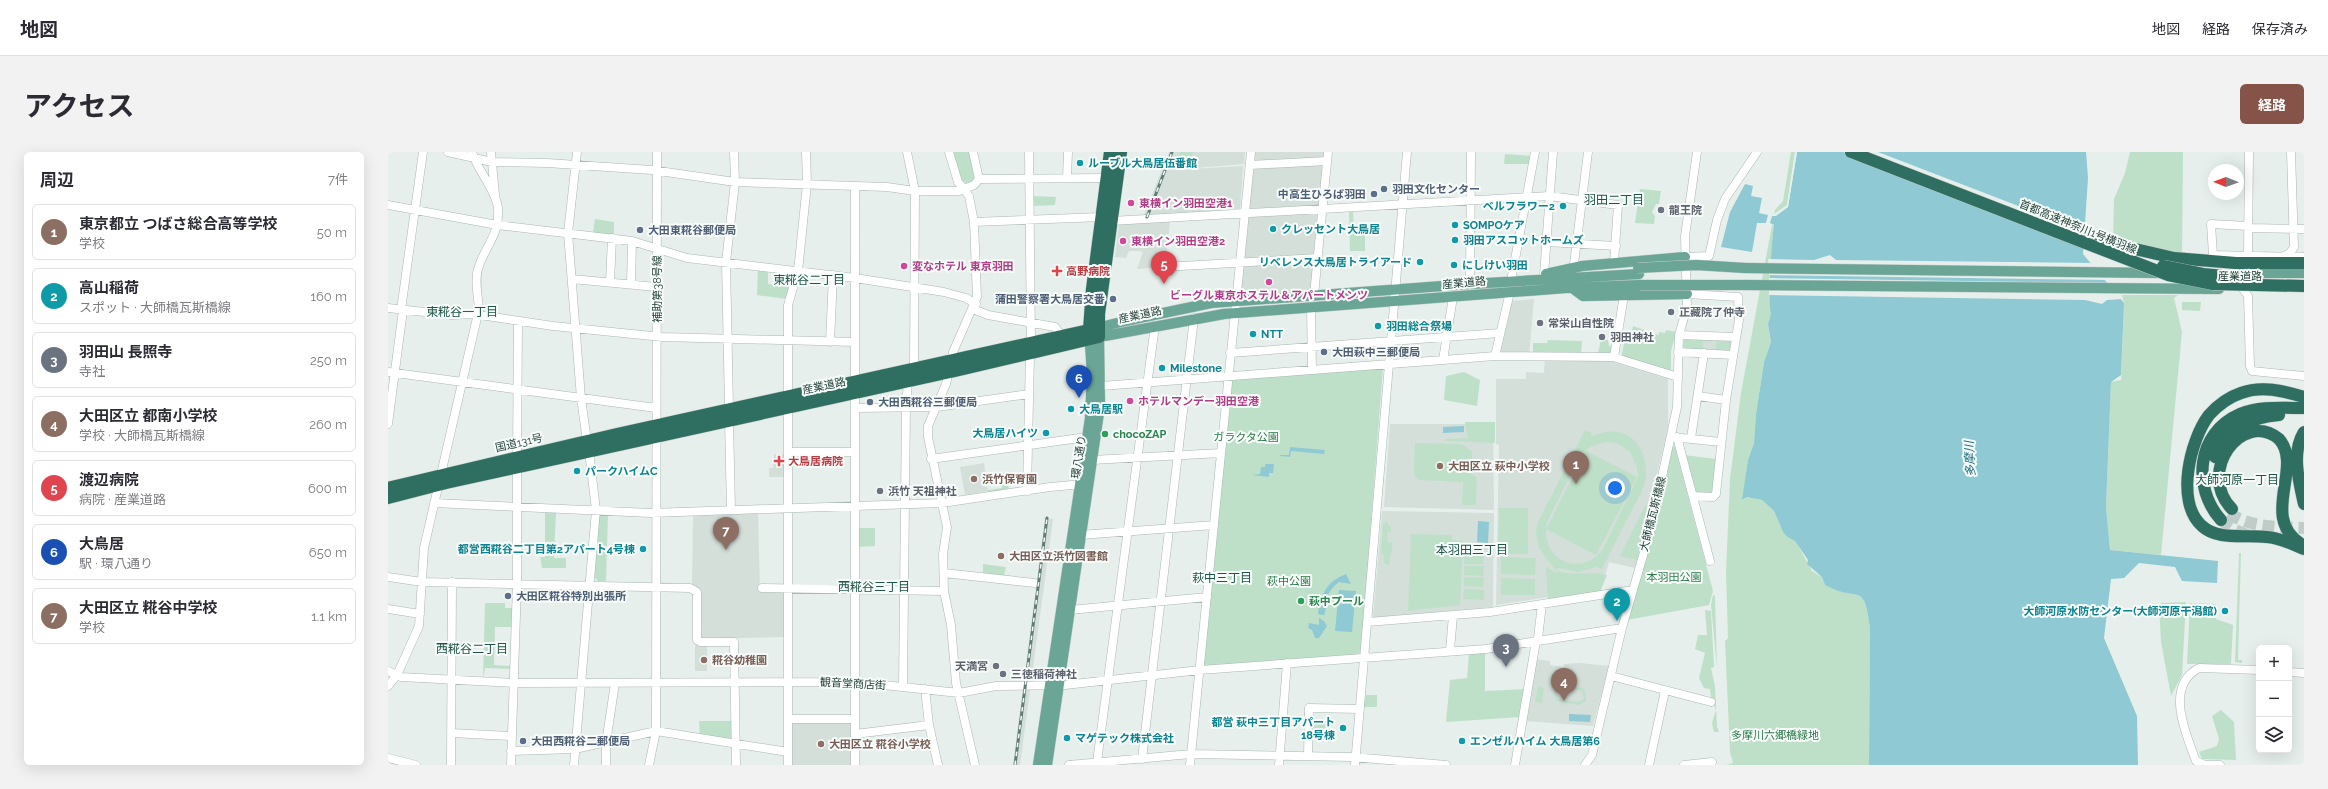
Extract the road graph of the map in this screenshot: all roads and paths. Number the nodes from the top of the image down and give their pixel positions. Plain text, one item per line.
1 (423, 152) edge
2 (448, 152) edge
3 (491, 152) edge
4 (577, 152) edge
5 (657, 152) edge
6 (734, 152) edge
7 (806, 152) edge
8 (907, 152) edge
9 (949, 152) edge
10 (973, 152) edge
11 (1029, 152) edge
12 (1068, 152) edge
13 (1110, 152) edge
14 (1121, 152) edge
15 (1250, 152) edge
16 (1328, 152) edge
17 (1407, 152) edge
18 (1471, 152) edge
19 (1534, 152) edge
20 (1553, 152) edge
21 (1588, 152) edge
22 (1697, 152) edge
23 (1757, 152) edge
24 (1851, 152) edge
25 (1869, 152) edge
26 (2249, 152) edge
27 (2291, 152) edge
28 (473, 155) edge
29 (1327, 161) junction
30 (492, 162) junction
31 (1250, 165) junction
32 (577, 166) junction
33 (657, 171) junction
34 (1067, 178) junction
35 (1106, 178) junction
36 (979, 179) junction
37 (1028, 179) junction
38 (735, 182) junction
39 (807, 184) junction
40 (855, 186) junction
41 (965, 189) junction
42 (915, 191) junction
43 (1528, 196) junction
44 (1549, 196) junction
45 (495, 198) junction
46 (1471, 200) junction
47 (1581, 200) junction
48 (1402, 204) junction
49 (388, 205) edge
50 (1323, 208) junction
51 (415, 210) junction
52 (1244, 214) junction
53 (1106, 219) junction
54 (1029, 220) junction
55 (974, 222) junction
56 (496, 226) junction
57 (2248, 227) junction
58 (2294, 229) junction
59 (2304, 229) edge
60 (568, 232) junction
61 (612, 238) junction
62 (2088, 238) junction
63 (632, 241) junction
64 (1546, 242) junction
65 (1576, 243) junction
66 (1616, 246) junction
67 (656, 247) junction
68 (2248, 256) junction
69 (1685, 257) junction
70 (2304, 257) edge
71 (1318, 258) junction
72 (2287, 260) junction
73 (726, 262) junction
74 (1240, 262) junction
75 (1614, 263) junction
76 (2304, 263) edge
77 (1164, 267) dead end
78 (2304, 267) edge
79 (2150, 270) junction
80 (798, 271) junction
81 (2177, 271) junction
82 (2242, 273) junction
83 (2304, 273) edge
84 (833, 275) junction
85 (1544, 275) junction
86 (1572, 277) junction
87 (855, 278) junction
88 (572, 279) junction
89 (2304, 279) edge
90 (1532, 280) junction
91 (1511, 281) junction
92 (610, 282) junction
93 (631, 284) junction
94 (1470, 284) junction
95 (656, 287) junction
96 (915, 287) junction
97 (2304, 287) edge
98 (2243, 289) junction
99 (1395, 290) junction
100 (1510, 292) junction
101 (1687, 294) junction
102 (2304, 294) edge
103 (1314, 295) junction
104 (1624, 295) junction
105 (1453, 297) junction
106 (1236, 301) junction
107 (1394, 301) junction
108 (974, 306) junction
109 (1311, 307) junction
110 (388, 308) edge
111 (402, 310) junction
112 (1234, 313) junction
113 (477, 316) junction
114 (1194, 318) junction
115 (518, 322) junction
116 (1030, 322) junction
117 (1153, 326) junction
118 (576, 328) junction
119 (1094, 334) junction
120 (1500, 334) junction
121 (1679, 335) junction
122 (1062, 336) junction
123 (657, 337) junction
124 (1447, 337) junction
125 (1736, 337) junction
126 (728, 339) junction
127 (1390, 340) junction
128 (788, 341) junction
129 (830, 342) junction
130 (855, 342) junction
131 (1312, 346) junction
132 (1030, 349) junction
133 (1678, 352) junction
134 (1230, 353) junction
135 (1704, 354) junction
136 (1733, 355) junction
137 (1495, 356) junction
138 (1614, 357) junction
139 (952, 359) junction
140 (1443, 360) junction
141 (1389, 364) junction
142 (914, 368) junction
143 (1312, 370) junction
144 (948, 372) junction
145 (391, 373) edge
146 (1228, 375) junction
147 (1678, 376) junction
148 (2304, 376) edge
149 (1187, 378) junction
150 (855, 381) junction
151 (908, 381) junction
152 (1149, 381) junction
153 (462, 383) junction
154 (1101, 386) junction
155 (517, 390) junction
156 (855, 393) junction
157 (1029, 394) junction
158 (1698, 396) junction
159 (2304, 397) edge
160 (581, 398) junction
161 (1726, 400) junction
162 (789, 401) junction
163 (906, 407) junction
164 (937, 407) junction
165 (656, 408) junction
166 (855, 408) junction
167 (2304, 408) edge
168 (2304, 414) edge
169 (729, 415) junction
170 (388, 424) edge
171 (656, 431) junction
172 (2304, 432) edge
173 (1087, 437) junction
174 (1674, 437) junction
175 (1691, 438) junction
176 (1721, 442) junction
177 (1028, 445) junction
178 (588, 446) junction
179 (789, 452) junction
180 (855, 452) junction
181 (1221, 453) junction
182 (1178, 456) junction
183 (1139, 458) junction
184 (932, 459) junction
185 (1092, 460) junction
186 (517, 462) junction
187 (439, 480) junction
188 (1083, 487) junction
189 (388, 488) edge
190 (1027, 490) junction
191 (1693, 496) junction
192 (388, 498) edge
193 (434, 503) junction
194 (942, 503) junction
195 (906, 504) junction
196 (2304, 504) edge
197 (855, 506) junction
198 (518, 507) junction
199 (789, 508) junction
200 (596, 510) junction
201 (731, 510) junction
202 (656, 513) junction
203 (2228, 514) junction
204 (1214, 525) junction
205 (1169, 528) junction
206 (1129, 531) junction
207 (1080, 535) junction
208 (2304, 545) edge
209 (2304, 549) edge
210 (1710, 561) dead end
211 (944, 573) junction
212 (388, 577) edge
213 (422, 582) junction
214 (452, 582) junction
215 (1035, 583) dead end
216 (517, 584) junction
217 (589, 586) junction
218 (657, 587) junction
219 (762, 588) dead end
220 (789, 589) junction
221 (855, 589) junction
222 (904, 590) junction
223 (1633, 590) junction
224 (944, 591) junction
225 (1207, 597) junction
226 (1162, 600) junction
227 (1542, 604) junction
228 (1119, 605) junction
229 (388, 610) edge
230 (1070, 610) junction
231 (420, 614) junction
232 (1453, 615) junction
233 (1368, 622) junction
234 (1622, 628) junction
235 (1536, 641) junction
236 (1450, 651) junction
237 (1364, 658) junction
238 (1287, 663) junction
239 (1200, 670) junction
240 (2256, 670) edge
241 (388, 671) edge
242 (2292, 672) edge
243 (2304, 673) edge
244 (1153, 675) junction
245 (397, 676) junction
246 (1611, 676) junction
247 (451, 679) junction
248 (1109, 680) junction
249 (789, 682) junction
250 (855, 682) junction
251 (513, 683) junction
252 (581, 683) junction
253 (615, 683) junction
254 (656, 683) junction
255 (735, 683) junction
256 (388, 686) edge
257 (1054, 686) junction
258 (903, 687) junction
259 (924, 689) junction
260 (1666, 690) junction
261 (959, 693) junction
262 (1711, 702) dead end
263 (1360, 709) junction
264 (788, 719) junction
265 (855, 719) junction
266 (929, 726) junction
267 (656, 731) junction
268 (451, 733) junction
269 (855, 734) junction
270 (511, 736) junction
271 (606, 743) junction
272 (736, 743) junction
273 (575, 749) junction
274 (511, 751) junction
275 (788, 752) junction
276 (1191, 754) junction
277 (1280, 756) junction
278 (1308, 756) junction
279 (388, 758) edge
280 (1142, 759) junction
281 (1356, 761) edge
282 (1097, 762) junction
283 (1712, 762) dead end
284 (413, 765) edge
285 (451, 765) edge
286 (511, 765) edge
287 (574, 765) edge
288 (606, 765) edge
289 (650, 765) edge
290 (736, 765) edge
291 (788, 765) edge
292 (855, 765) edge
293 (938, 765) edge
294 (975, 765) edge
295 (1038, 765) edge
296 (1047, 765) edge
297 (1069, 765) edge
298 (1190, 765) edge
299 (1279, 765) edge
300 (1446, 765) edge
301 (1515, 765) edge
302 (1585, 765) edge
303 (1649, 765) edge
304 (1684, 765) edge
305 (2220, 765) edge

1 - 51 street
2 - 28 street
3 - 30 street
4 - 32 street
5 - 33 street, 補助第38号線
6 - 38 street
7 - 39 street
8 - 42 street
9 - 41 street
10 - 36 street
11 - 37 street
12 - 34 street
13 - 35 highway, 環八通り
14 - 53 highway, 環八通り
15 - 31 street
16 - 29 street
17 - 48 street
18 - 46 street
19 - 43 street
20 - 44 street
21 - 47 street
22 - 69 street, 大師橋瓦斯橋線
23 - 69 street
24 - 79 highway, 首都高速神奈川1号横羽線, bridge
25 - 62 highway, 首都高速神奈川1号横羽線
26 - 57 street
27 - 58 street
28 - 30 street
28 - 45 street
29 - 31 street
29 - 50 street
30 - 32 street
30 - 45 street
31 - 52 street
32 - 33 street
32 - 60 street
33 - 38 street
33 - 67 street, 補助第38号線
34 - 35 street
34 - 37 street
35 - 53 highway, 環八通り
36 - 37 street
36 - 41 street
37 - 54 street
38 - 39 street
38 - 73 street
39 - 40 street
39 - 80 street
40 - 42 street
40 - 87 street
41 - 42 street
41 - 55 street
42 - 96 street
43 - 44 street
43 - 46 street
43 - 91 street
44 - 47 street
44 - 64 street
45 - 56 street
46 - 48 street
46 - 94 street
47 - 65 street
47 - 66 street
48 - 50 street
48 - 99 street
49 - 51 street
50 - 52 street
50 - 71 street
51 - 56 street
51 - 111 street
52 - 53 street
52 - 74 street
53 - 54 street
53 - 119 highway, 環八通り
54 - 55 street
54 - 116 street
55 - 108 street
56 - 60 street
56 - 113 street
57 - 58 street
57 - 68 street
57 - 68 street
58 - 59 street
58 - 72 street
60 - 61 street
60 - 88 street
61 - 63 street
61 - 92 street
62 - 72 highway
62 - 81 highway, 首都高速神奈川1号横羽線, bridge
63 - 67 street
63 - 93 street
64 - 65 street
64 - 85 street
65 - 66 street
65 - 86 street
66 - 75 street
67 - 73 street
67 - 95 street, 補助第38号線
68 - 72 street
69 - 75 main road
69 - 101 street, 大師橋瓦斯橋線
70 - 72 street
71 - 74 street
71 - 103 street
72 - 76 highway
73 - 80 street
73 - 126 street
74 - 77 street
74 - 106 street
75 - 86 main road
78 - 81 highway, bridge
79 - 97 highway, 首都高速神奈川1号横羽線, bridge
79 - 102 highway, bridge
80 - 84 street
80 - 128 street
81 - 82 main road, 産業道路
81 - 86 main road, 産業道路, bridge
81 - 89 highway, 首都高速神奈川1号横羽線, bridge
82 - 83 main road, 産業道路
82 - 98 street
84 - 87 street
84 - 129 street
85 - 86 main road
85 - 90 main road
86 - 90 main road, 産業道路
86 - 98 main road, 産業道路, bridge
86 - 100 main road, 産業道路
86 - 104 main road
87 - 96 street
87 - 130 street
88 - 92 street
88 - 118 street
90 - 91 main road, 産業道路
91 - 94 main road, 産業道路
92 - 93 street
93 - 95 street
94 - 99 main road, 産業道路
95 - 123 street, 補助第38号線
96 - 108 street
96 - 142 street
97 - 98 main road, 産業道路
98 - 148 street
99 - 103 main road, 産業道路
99 - 107 street
100 - 105 main road, 産業道路
100 - 120 street
101 - 104 main road
101 - 121 street, 大師橋瓦斯橋線
101 - 125 street
103 - 106 main road, 産業道路
104 - 138 street
105 - 107 main road, 産業道路
105 - 124 street
106 - 112 street
106 - 119 main road, 産業道路
107 - 109 main road, 産業道路
107 - 127 street
108 - 116 street
108 - 139 street
109 - 112 main road, 産業道路
109 - 131 street
110 - 111 street
111 - 113 street
111 - 145 street
112 - 114 main road, 産業道路
112 - 134 street
113 - 115 street
113 - 153 street
114 - 117 main road, 産業道路
114 - 149 street
115 - 118 street
115 - 155 street
116 - 122 street
116 - 132 street
117 - 119 main road, 産業道路
117 - 152 street
118 - 123 street
118 - 160 street
119 - 122 highway, 産業道路
119 - 132 highway, 産業道路
119 - 154 main road, 環八通り
119 - 173 main road, 環八通り
120 - 124 street
120 - 137 street
121 - 125 street
121 - 133 street, 大師橋瓦斯橋線
122 - 132 highway, 産業道路
123 - 126 street
123 - 165 street, 補助第38号線
124 - 127 street
124 - 140 street
125 - 136 street
126 - 128 street
126 - 169 street
127 - 131 street
127 - 141 street
128 - 129 street
128 - 162 street
129 - 130 street
130 - 150 street
131 - 134 street
131 - 143 street
132 - 139 highway, 産業道路
132 - 144 highway, 産業道路
132 - 157 street
133 - 135 street
133 - 147 street, 大師橋瓦斯橋線
134 - 146 street
135 - 136 street
135 - 158 street
136 - 161 street
137 - 138 street
137 - 140 street
138 - 147 street
139 - 142 highway, 産業道路
139 - 144 street
140 - 141 street
141 - 143 street
141 - 233 street
142 - 150 highway, 産業道路
143 - 146 street
144 - 151 highway, 産業道路
144 - 164 street
145 - 153 street
145 - 170 street
146 - 149 street
146 - 181 street
147 - 174 street, 大師橋瓦斯橋線
149 - 152 street
149 - 182 street
150 - 162 highway, 産業道路
151 - 156 highway, 産業道路
151 - 163 street
152 - 154 street
152 - 183 street
153 - 155 street
153 - 187 street
154 - 185 main road, 環八通り
155 - 160 street
155 - 186 street
156 - 162 highway, 産業道路
156 - 166 street
157 - 164 street
157 - 177 street
158 - 161 street
158 - 175 street
159 - 209 highway
160 - 165 street
160 - 178 street
161 - 176 street
162 - 169 highway, 産業道路
162 - 179 street
163 - 164 street
163 - 166 street
163 - 195 street
164 - 184 street
165 - 171 street, 補助第38号線
166 - 180 street
167 - 203 highway
168 - 203 highway
169 - 171 highway, 産業道路
169 - 201 street
171 - 178 highway, 国道131号
171 - 202 street, 補助第38号線
172 - 196 highway
173 - 177 street
173 - 188 main road, 環八通り
174 - 175 street
174 - 191 street
174 - 223 street, 大師橋瓦斯橋線
175 - 176 street
176 - 191 street
177 - 184 street
177 - 190 street
178 - 186 highway, 国道131号
178 - 200 street
179 - 180 street
179 - 199 street
180 - 197 street
181 - 182 street
181 - 204 street
182 - 183 street
182 - 205 street
183 - 185 street
183 - 206 street
184 - 194 street
185 - 188 main road, 環八通り
186 - 187 highway, 国道131号
186 - 198 street
187 - 189 highway, 国道131号
187 - 192 highway, 国道131号
187 - 193 street
188 - 190 street
188 - 207 main road, 環八通り
188 - 257 main road, 環八通り
190 - 194 street
191 - 210 street
193 - 198 street
193 - 213 street
194 - 195 street
194 - 211 street
195 - 197 street
195 - 222 street
197 - 199 street
197 - 221 street
198 - 200 street
198 - 216 street
199 - 201 street
199 - 220 street
200 - 202 street
200 - 217 street
201 - 202 street
202 - 218 street, 補助第38号線
203 - 208 highway
204 - 205 street
204 - 225 street
205 - 206 street
205 - 226 street
206 - 207 street
206 - 228 street
207 - 230 main road, 環八通り
211 - 215 street
211 - 224 street
212 - 213 street
213 - 214 street
213 - 231 street
214 - 216 street
214 - 247 street
216 - 217 street
216 - 251 street
217 - 218 street
217 - 252 street
218 - 254 street, 補助第38号線
218 - 255 street
219 - 220 street
220 - 221 street
220 - 249 street
221 - 222 street
221 - 250 street
222 - 224 street
222 - 258 street
223 - 227 street
223 - 234 street, 大師橋瓦斯橋線
224 - 261 street
225 - 226 street
225 - 239 street
226 - 228 street
226 - 244 street
227 - 232 street
227 - 235 street
228 - 230 street
228 - 248 street
229 - 231 street
230 - 257 main road, 環八通り
231 - 245 street
232 - 233 street
232 - 236 street
233 - 237 street
234 - 235 street, 観音堂商店街
234 - 246 street, 大師橋瓦斯橋線
235 - 236 street, 観音堂商店街
235 - 301 street
236 - 237 street, 観音堂商店街
237 - 238 street, 観音堂商店街
237 - 263 street
238 - 239 street, 観音堂商店街
238 - 277 street
239 - 244 street, 観音堂商店街
239 - 276 street
240 - 305 street
241 - 245 street
242 - 243 street
244 - 248 street, 観音堂商店街
244 - 280 street
245 - 247 street, 観音堂商店街
245 - 256 street
246 - 260 street
246 - 302 street, 大師橋瓦斯橋線
247 - 251 street, 観音堂商店街
247 - 268 street
248 - 257 street, 観音堂商店街
248 - 282 street
249 - 250 street, 観音堂商店街
249 - 255 street, 観音堂商店街
249 - 264 street
250 - 258 street, 観音堂商店街
250 - 265 street
251 - 252 street, 観音堂商店街
251 - 270 street
252 - 253 street, 観音堂商店街
252 - 273 street
253 - 254 street, 観音堂商店街
253 - 271 street
254 - 255 street, 観音堂商店街
254 - 267 street, 補助第38号線
255 - 272 street
257 - 261 street, 観音堂商店街
257 - 295 main road, 環八通り
257 - 296 main road, 環八通り
258 - 259 street, 観音堂商店街
259 - 261 street, 観音堂商店街
259 - 266 street
260 - 262 street
260 - 303 street
261 - 294 street
263 - 278 street
263 - 281 street
264 - 265 street
264 - 275 street
265 - 269 street
266 - 269 street
266 - 293 street
267 - 271 street
267 - 272 street
267 - 289 street, 補助第38号線
268 - 270 street
268 - 285 street
269 - 292 street
270 - 274 street
271 - 273 street
271 - 288 street
272 - 275 street
272 - 290 street
273 - 274 street
273 - 287 street
274 - 286 street
275 - 291 street
276 - 277 street
276 - 280 street
276 - 298 street
277 - 278 street
277 - 299 street
278 - 281 street
279 - 284 street
280 - 282 street
281 - 300 street
282 - 297 street
283 - 304 street

